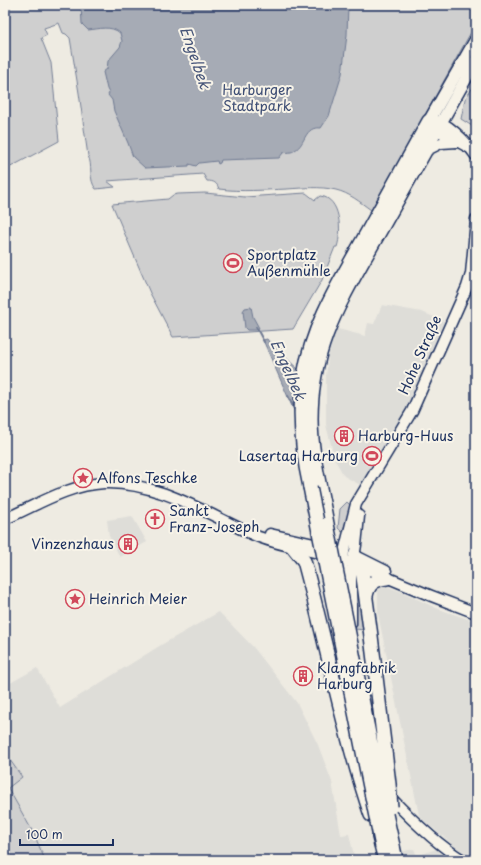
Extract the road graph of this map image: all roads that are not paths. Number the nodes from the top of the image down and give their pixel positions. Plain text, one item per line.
1 (476, 39) edge
2 (476, 61) edge
3 (436, 124) junction
4 (458, 142) junction
5 (425, 151) junction
6 (473, 152) edge
7 (385, 211) junction
8 (476, 218) edge
9 (5, 519) edge
10 (235, 525) junction
11 (292, 546) junction
12 (351, 559) junction
13 (387, 578) junction
14 (417, 590) junction
15 (366, 596) junction
16 (476, 613) edge
17 (387, 847) junction
18 (385, 860) edge
19 (396, 860) edge
20 (463, 860) edge

1 - 3 main road
2 - 3 main road
3 - 4 main road
3 - 5 main road
3 - 6 main road
3 - 7 highway
4 - 5 main road
4 - 6 main road
5 - 7 highway
7 - 17 highway, bridge
8 - 12 main road, Hohe Straße
9 - 10 main road
10 - 11 main road
10 - 12 main road
11 - 12 main road
11 - 17 highway, bridge
12 - 13 main road
12 - 14 main road
12 - 15 highway
12 - 20 main road, Hohe Straße
13 - 14 main road
13 - 15 highway
14 - 16 main road
15 - 17 highway, bridge
17 - 18 highway
17 - 19 highway

